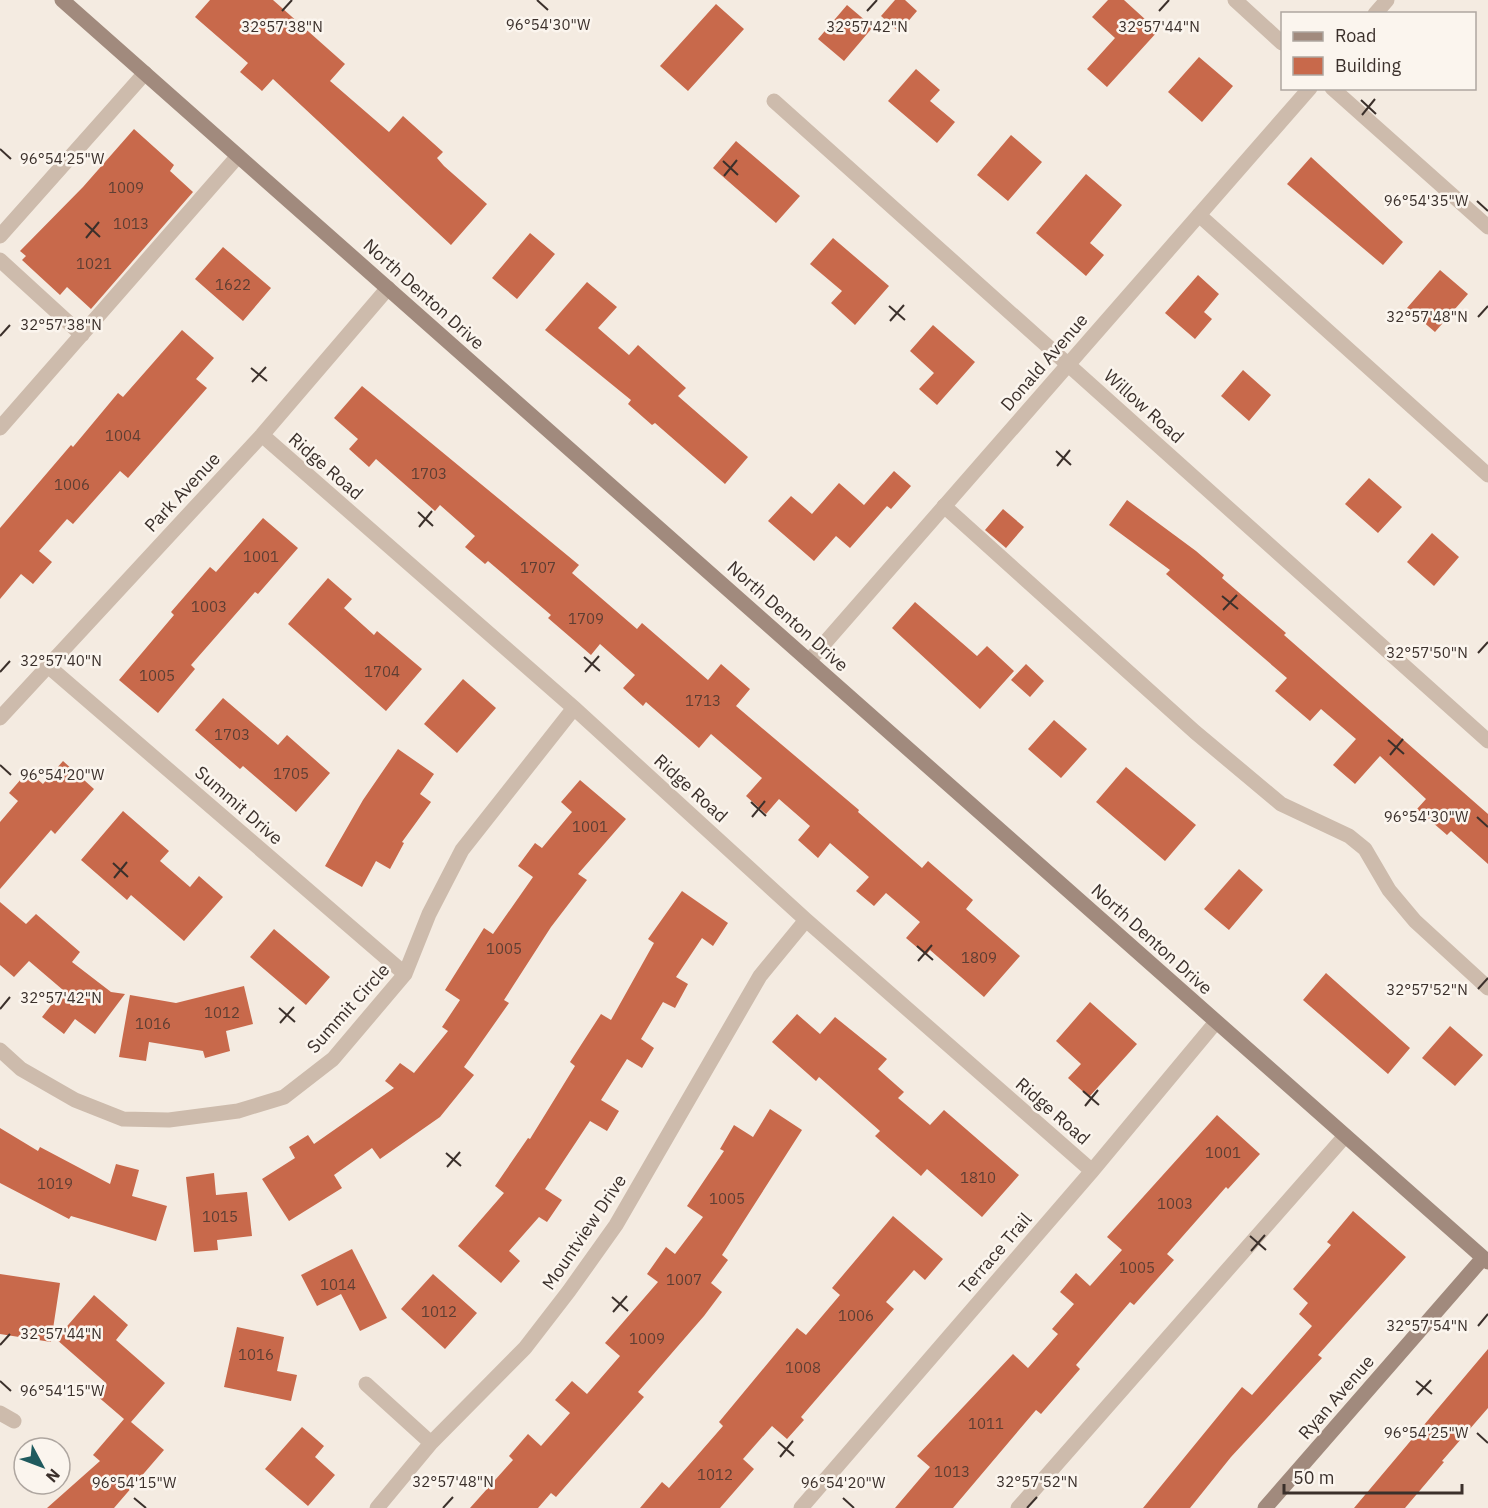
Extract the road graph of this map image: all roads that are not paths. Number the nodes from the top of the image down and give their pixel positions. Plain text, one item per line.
1 (62, 0) edge
2 (1235, 0) edge
3 (1387, 0) edge
4 (1377, 12) edge
5 (1281, 42) edge
6 (144, 73) junction
7 (1308, 90) edge
8 (1334, 90) edge
9 (774, 101) dead end
10 (238, 156) junction
11 (1199, 215) junction
12 (1488, 227) edge
13 (0, 236) edge
14 (0, 260) edge
15 (388, 288) junction
16 (82, 335) junction
17 (1068, 364) junction
18 (0, 428) edge
19 (262, 435) junction
20 (1488, 475) edge
21 (944, 506) junction
22 (809, 661) junction
23 (48, 666) junction
24 (574, 708) junction
25 (0, 718) edge
26 (1488, 741) edge
27 (806, 920) junction
28 (405, 974) junction
29 (1488, 988) edge
30 (1216, 1022) junction
31 (0, 1050) edge
32 (1345, 1136) junction
33 (1092, 1172) junction
34 (1486, 1260) edge
35 (366, 1384) dead end
36 (0, 1413) edge
37 (14, 1421) dead end
38 (431, 1443) junction
39 (377, 1508) edge
40 (801, 1508) edge
41 (1018, 1508) edge
42 (1265, 1508) edge

1 - 6 street, North Denton Drive
2 - 5 street
3 - 4 street
6 - 10 street, North Denton Drive
6 - 13 street
7 - 11 street, Donald Avenue
8 - 12 street
9 - 17 street, Willow Road
10 - 15 street, North Denton Drive
10 - 16 street
11 - 17 street, Donald Avenue
11 - 20 street
14 - 16 street
15 - 19 street, Park Avenue
15 - 22 street, North Denton Drive
16 - 18 street
17 - 21 street, Donald Avenue
17 - 26 street, Willow Road
19 - 23 street, Park Avenue
19 - 24 street, Ridge Road
21 - 22 street, Donald Avenue
21 - 29 street
22 - 30 street, North Denton Drive
23 - 25 street, Park Avenue
23 - 28 street, Summit Drive
24 - 27 street, Ridge Road
24 - 28 street, Summit Circle
27 - 33 street, Ridge Road
27 - 38 street, Mountview Drive
28 - 31 street, Summit Circle
30 - 32 street, North Denton Drive
30 - 33 street, Terrace Trail
32 - 34 street, North Denton Drive
32 - 41 street
33 - 40 street, Terrace Trail
34 - 42 street, Ryan Avenue
35 - 38 street
36 - 37 street
38 - 39 street, Mountview Drive

